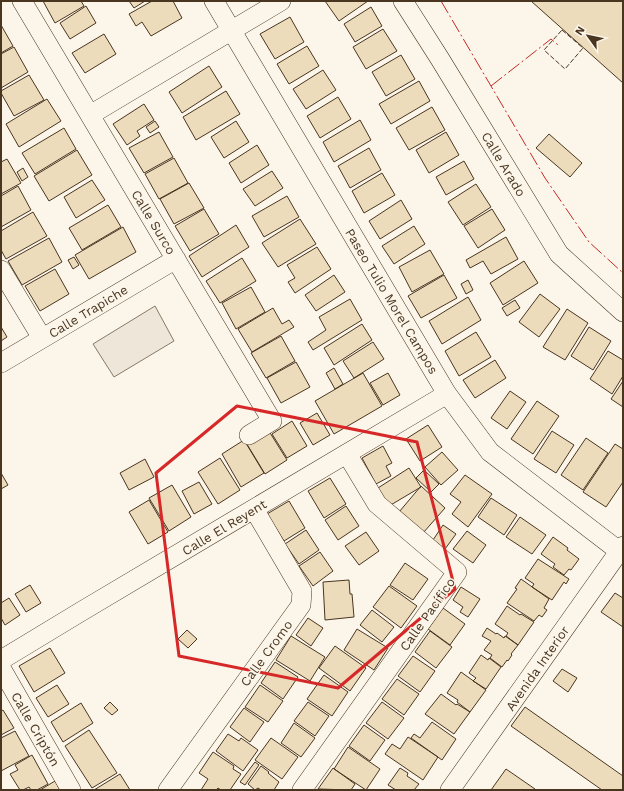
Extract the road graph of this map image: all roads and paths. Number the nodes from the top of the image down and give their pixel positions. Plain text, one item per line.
1 (22, 1) edge
2 (214, 1) edge
3 (281, 1) edge
4 (403, 1) edge
5 (231, 30) junction
6 (90, 115) junction
7 (176, 259) junction
8 (1, 270) edge
9 (623, 312) edge
10 (42, 338) junction
11 (1, 363) edge
12 (447, 394) junction
13 (249, 435) dead end
14 (347, 454) junction
15 (254, 509) junction
16 (622, 550) edge
17 (1, 660) edge
18 (1, 668) edge
19 (71, 790) edge
20 (168, 790) edge
21 (302, 790) edge
22 (450, 790) edge

1 - 6 street, Calle Surco
2 - 5 street, Paseo Tulio Morel Campos
3 - 5 street
4 - 9 street, Calle Arado
5 - 6 street
5 - 12 street, Paseo Tulio Morel Campos
6 - 7 street, Calle Surco
7 - 10 street, Calle Trapiche
7 - 13 street, Calle Surco
8 - 10 street
10 - 11 street, Calle Trapiche
12 - 14 street, Calle El Reyent
12 - 16 street, Paseo Tulio Morel Campos
14 - 15 street, Calle El Reyent
14 - 21 street, Calle Pacífico
15 - 17 street, Calle El Reyent
15 - 20 street, Calle Cromo
16 - 22 street, Avenida Interior
18 - 19 street, Calle Criptón

